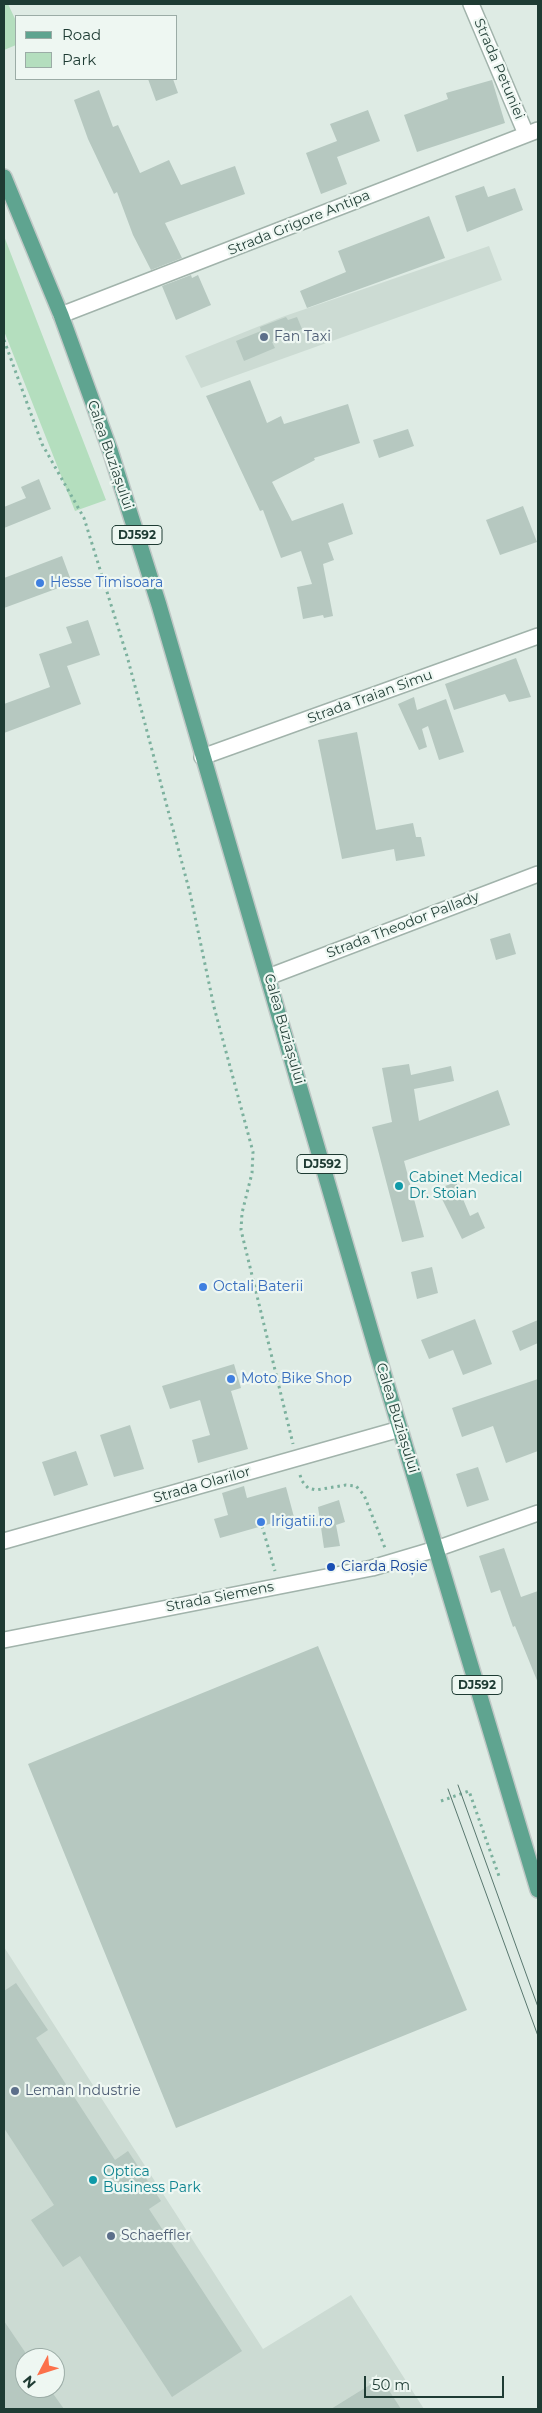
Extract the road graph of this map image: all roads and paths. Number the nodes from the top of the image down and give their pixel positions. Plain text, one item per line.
1 (471, 4) edge
2 (532, 132) edge
3 (4, 178) edge
4 (60, 315) junction
5 (4, 340) edge
6 (538, 636) edge
7 (202, 757) junction
8 (538, 874) edge
9 (268, 977) junction
10 (400, 1429) junction
11 (297, 1458) junction
12 (538, 1513) edge
13 (262, 1526) dead end
14 (4, 1541) edge
15 (384, 1547) dead end
16 (436, 1548) junction
17 (279, 1586) junction
18 (4, 1640) edge
19 (441, 1801) dead end
20 (500, 1878) dead end
21 (538, 1890) edge

1 - 2 street, Strada Petuniei
2 - 4 street, Strada Grigore Antipa
3 - 4 main road, Calea Buziașului / DJ592
4 - 7 main road, Calea Buziașului / DJ592
5 - 11 path
6 - 7 street, Strada Traian Simu
7 - 9 main road, Calea Buziașului / DJ592
8 - 9 street, Strada Theodor Pallady
9 - 10 main road, Calea Buziașului / DJ592
10 - 11 street, Strada Olarilor
10 - 16 main road, Calea Buziașului / DJ592
11 - 14 street, Strada Olarilor
11 - 15 path
12 - 16 street, Strada Siemens
13 - 17 path
16 - 17 street, Strada Siemens
16 - 21 main road, Calea Buziașului / DJ592
17 - 18 street, Strada Siemens
19 - 20 path

